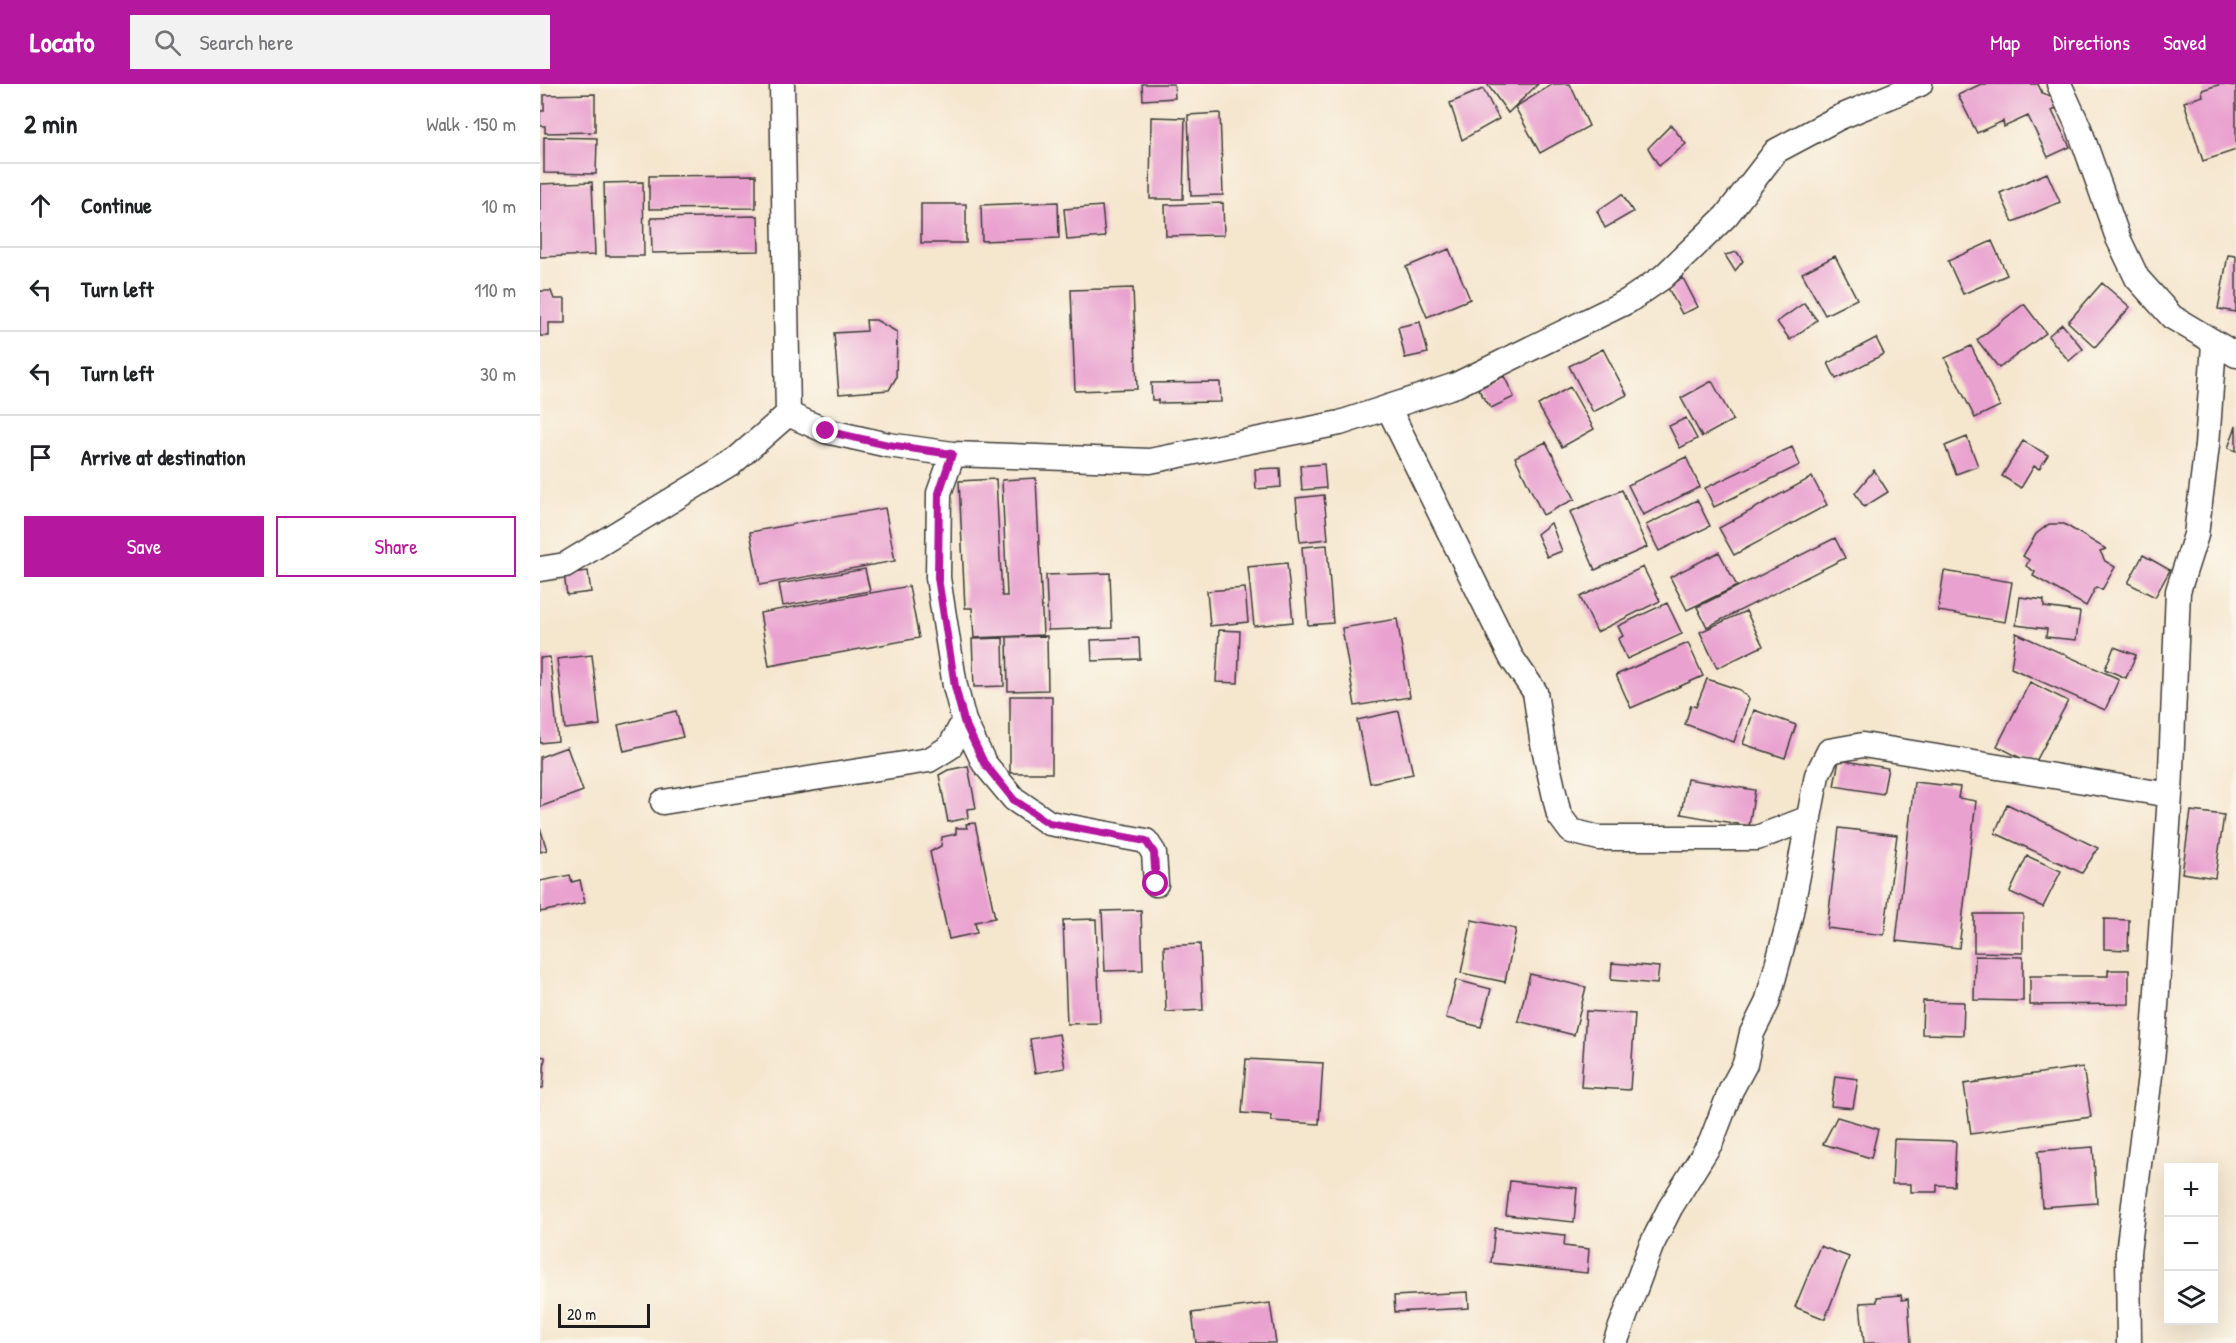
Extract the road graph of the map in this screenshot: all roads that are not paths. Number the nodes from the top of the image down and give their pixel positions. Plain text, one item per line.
1 (782, 84) edge
2 (1920, 84) edge
3 (2059, 84) edge
4 (2214, 344) junction
5 (2236, 355) edge
6 (1388, 407) junction
7 (789, 414) junction
8 (952, 454) junction
9 (540, 569) edge
10 (964, 721) junction
11 (2170, 795) junction
12 (663, 801) dead end
13 (1809, 818) junction
14 (1156, 884) dead end
15 (1615, 1343) edge
16 (2129, 1343) edge

1 - 7 street
2 - 6 street
3 - 4 street
4 - 5 street
4 - 11 street
6 - 8 street
6 - 13 street
7 - 8 street
7 - 9 street
8 - 10 street
10 - 12 street
10 - 14 street
11 - 13 street
11 - 16 street
13 - 15 street

